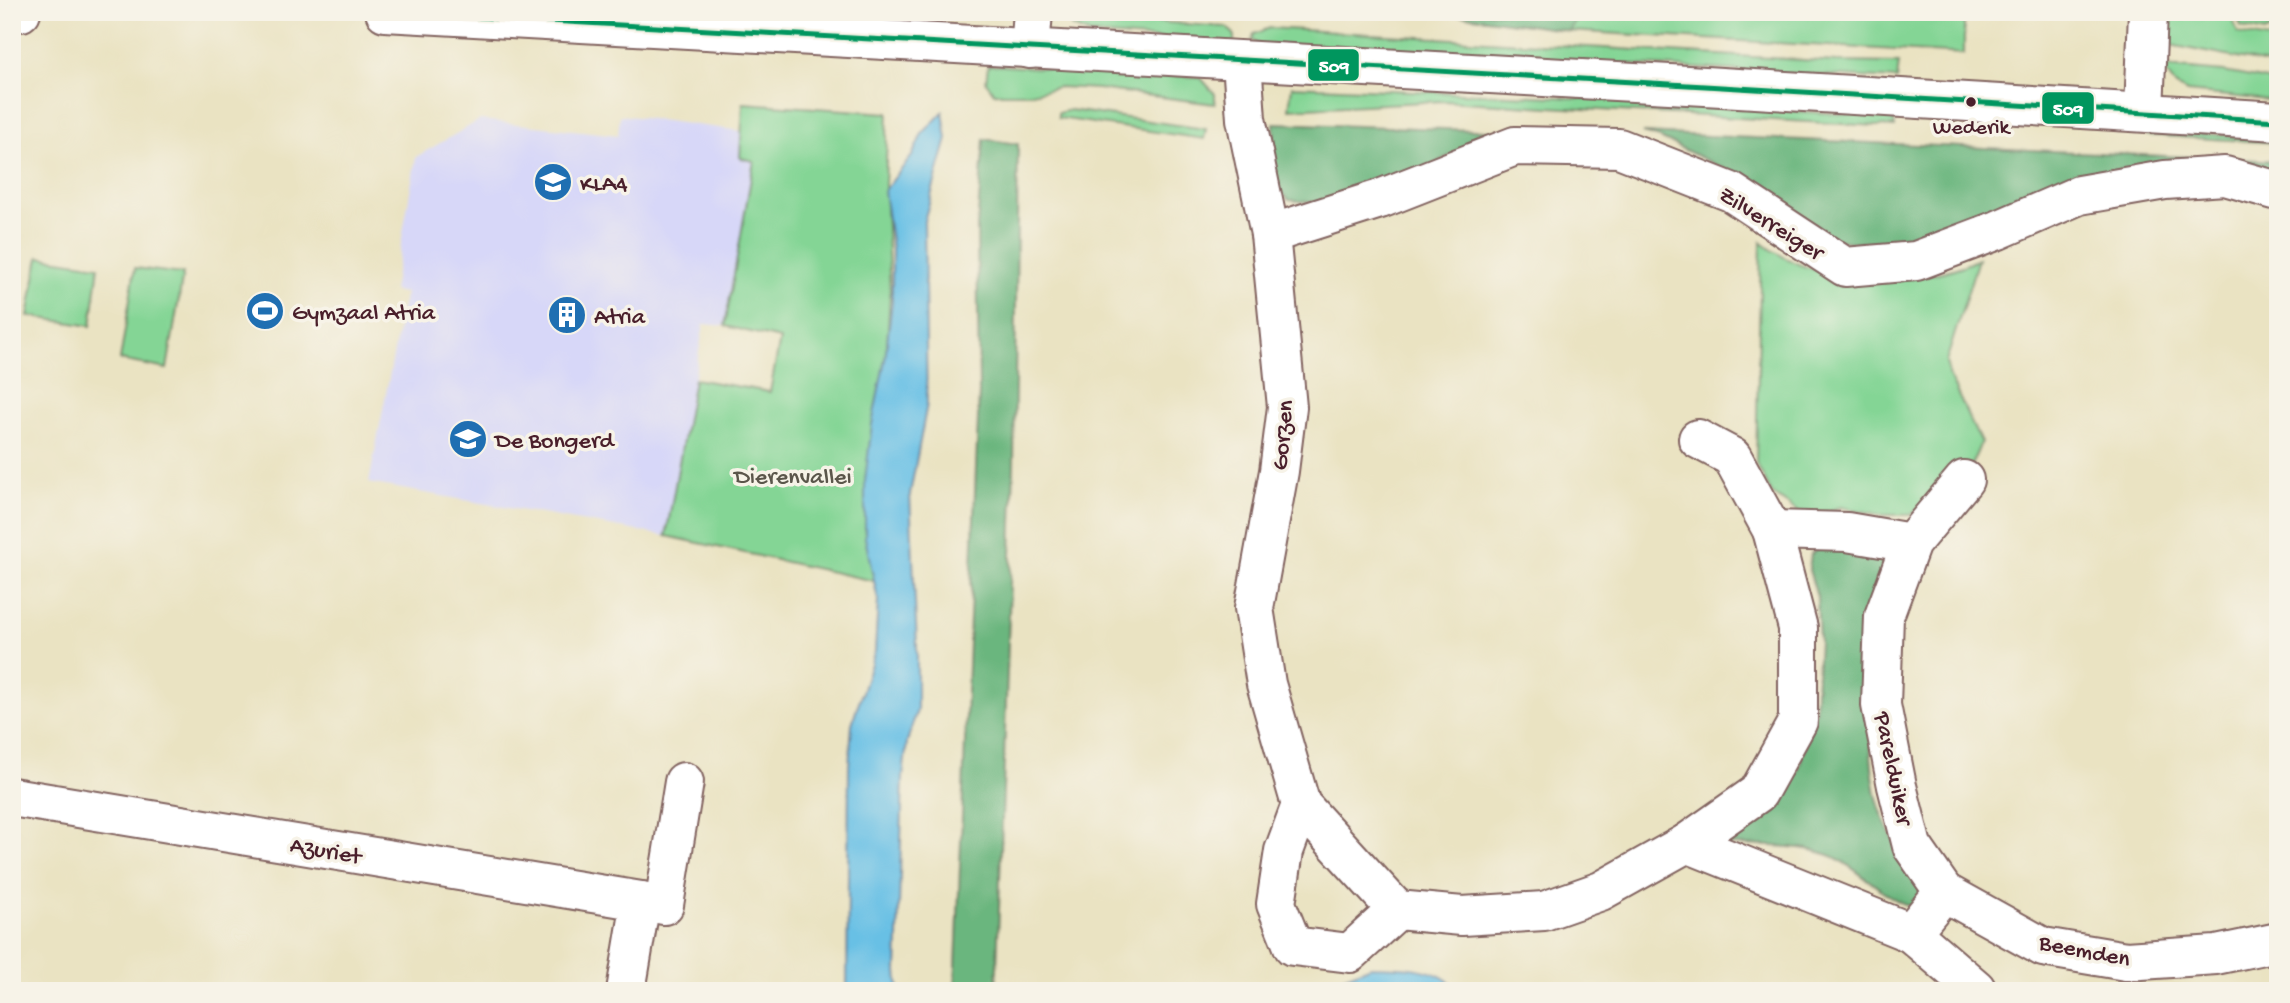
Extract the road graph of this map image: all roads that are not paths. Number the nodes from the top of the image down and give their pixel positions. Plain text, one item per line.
1 (21, 12) edge
2 (385, 12) edge
3 (2148, 12) edge
4 (12, 13) edge
5 (1031, 31) edge
6 (1241, 61) junction
7 (2144, 112) junction
8 (2278, 121) edge
9 (2278, 191) edge
10 (1270, 234) junction
11 (1698, 439) dead end
12 (1964, 480) dead end
13 (1772, 530) junction
14 (1911, 543) junction
15 (684, 782) dead end
16 (12, 797) edge
17 (1301, 805) junction
18 (1687, 844) junction
19 (1944, 892) junction
20 (641, 901) junction
21 (1397, 910) junction
22 (1911, 933) junction
23 (2278, 942) edge
24 (1976, 989) edge
25 (626, 991) edge

1 - 4 street
2 - 5 street
3 - 7 street
5 - 6 street
6 - 7 street
6 - 10 street, Gorzen
7 - 8 street
9 - 10 street, Zilverreiger
10 - 17 street, Gorzen
11 - 13 street
12 - 14 street, Parelduiker
13 - 14 street
13 - 18 street
14 - 19 street, Parelduiker
15 - 20 street, Azuriet
16 - 20 street, Azuriet
17 - 21 street, Gorzen
17 - 21 street
18 - 21 street
18 - 22 street
19 - 22 street
19 - 23 street, Beemden
20 - 25 street
22 - 24 street

